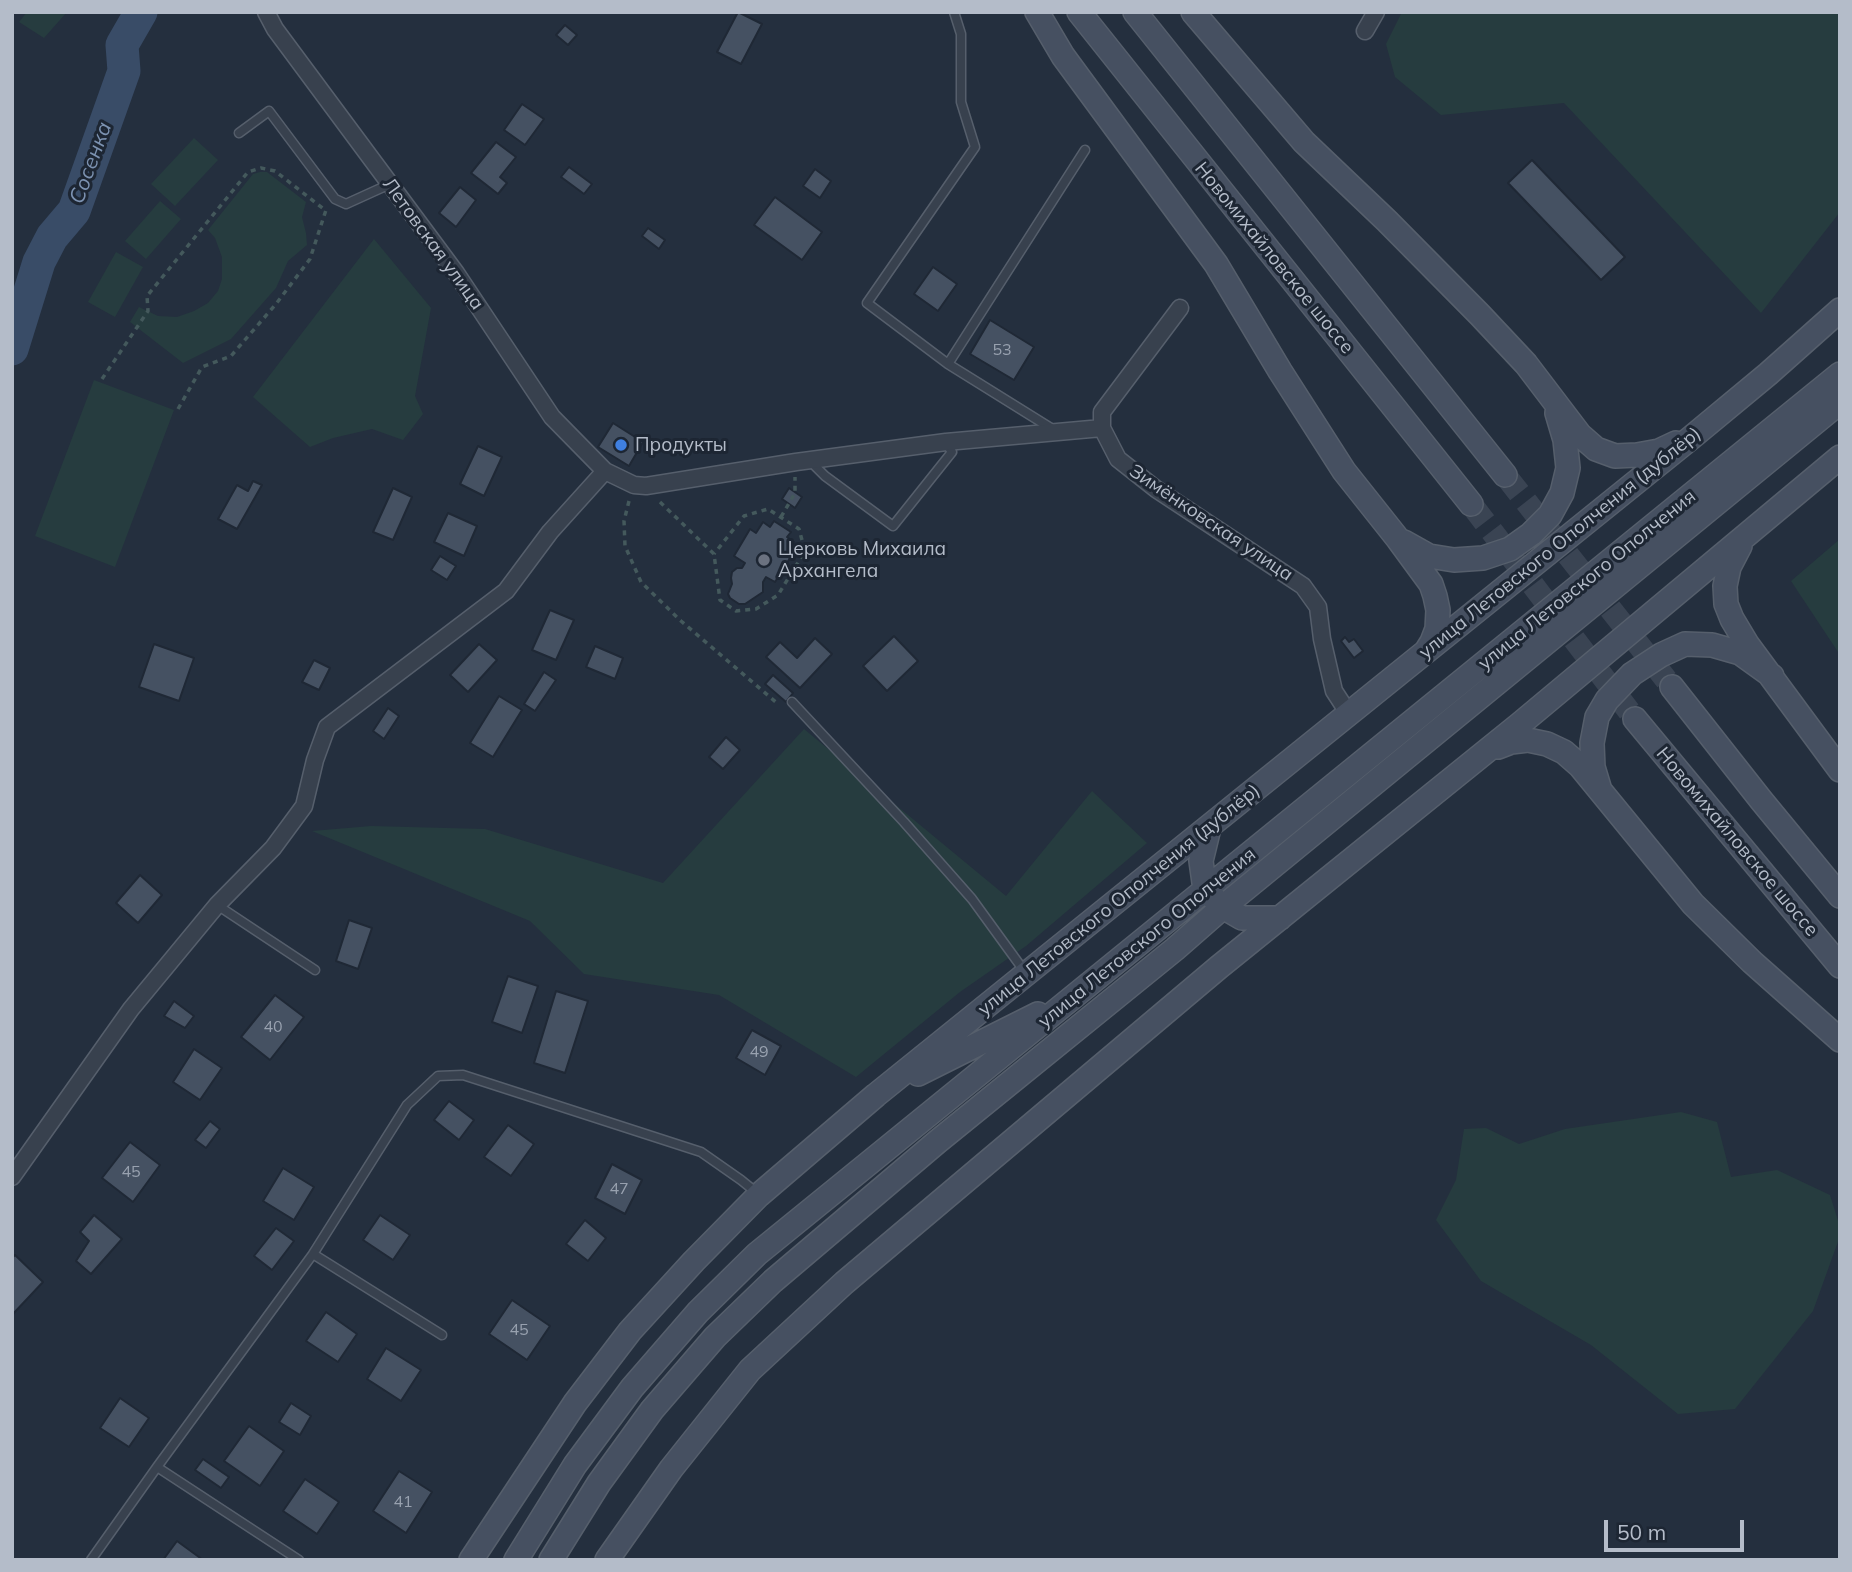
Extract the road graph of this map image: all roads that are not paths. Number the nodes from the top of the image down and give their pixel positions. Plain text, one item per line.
1 (266, 12) edge
2 (954, 12) edge
3 (1037, 12) edge
4 (1079, 12) edge
5 (1135, 12) edge
6 (1193, 12) edge
7 (1377, 12) edge
8 (1366, 31) dead end
9 (239, 134) dead end
10 (1085, 150) dead end
11 (390, 184) junction
12 (1180, 308) dead end
13 (1840, 310) edge
14 (948, 364) junction
15 (1840, 374) edge
16 (1554, 402) junction
17 (1840, 402) edge
18 (1102, 428) junction
19 (1056, 432) junction
20 (1692, 437) junction
21 (946, 442) junction
22 (1840, 457) edge
23 (803, 462) junction
24 (606, 471) junction
25 (1505, 475) tunnel mouth
26 (1471, 503) tunnel mouth
27 (1753, 530) junction
28 (1398, 539) junction
29 (1425, 653) junction
30 (1772, 676) junction
31 (1672, 687) tunnel mouth
32 (792, 702) dead end
33 (1349, 714) junction
34 (1635, 719) tunnel mouth
35 (1487, 751) junction
36 (1840, 770) edge
37 (1601, 793) junction
38 (1209, 828) junction
39 (1205, 890) junction
40 (1840, 896) edge
41 (218, 905) junction
42 (1223, 907) junction
43 (1280, 918) junction
44 (1840, 966) edge
45 (315, 970) dead end
46 (1027, 975) junction
47 (1079, 994) junction
48 (1840, 1040) edge
49 (877, 1095) junction
50 (12, 1177) edge
51 (759, 1195) junction
52 (313, 1254) junction
53 (442, 1335) dead end
54 (157, 1467) junction
55 (91, 1560) edge
56 (299, 1560) edge
57 (471, 1560) edge
58 (516, 1560) edge
59 (551, 1560) edge
60 (607, 1560) edge

1 - 11 street, Летовская улица
2 - 14 lane
3 - 28 street
4 - 26 street, Новомихайловское шоссе
5 - 25 street
6 - 16 street
7 - 8 street
9 - 11 lane
10 - 14 lane
11 - 24 street, Летовская улица
12 - 18 street
13 - 20 street, улица Летовского Ополчения (дублёр)
14 - 19 lane
15 - 39 street, улица Летовского Ополчения
16 - 20 street
16 - 28 street
17 - 42 street, улица Летовского Ополчения
18 - 19 street
18 - 33 street, Зимёнковская улица
19 - 21 street
20 - 29 street, улица Летовского Ополчения (дублёр)
21 - 23 street
21 - 23 lane
22 - 27 street
23 - 24 street, Летовская улица
24 - 41 street
27 - 30 street
27 - 35 street
28 - 29 street
29 - 33 street, улица Летовского Ополчения (дублёр)
30 - 36 street
30 - 37 street
31 - 40 street
32 - 46 lane
33 - 38 street, улица Летовского Ополчения (дублёр)
34 - 44 street, Новомихайловское шоссе
35 - 37 street
35 - 43 street
37 - 48 street
38 - 39 street
38 - 46 street, улица Летовского Ополчения (дублёр)
39 - 42 street
39 - 47 street, улица Летовского Ополчения
41 - 45 lane
41 - 50 street
42 - 43 street
42 - 59 street, улица Летовского Ополчения
43 - 60 street
46 - 49 street, улица Летовского Ополчения (дублёр)
47 - 49 street
47 - 58 street, улица Летовского Ополчения
49 - 51 street, улица Летовского Ополчения (дублёр)
51 - 52 lane
51 - 57 street, улица Летовского Ополчения (дублёр)
52 - 53 lane
52 - 54 lane
54 - 55 lane
54 - 56 lane

